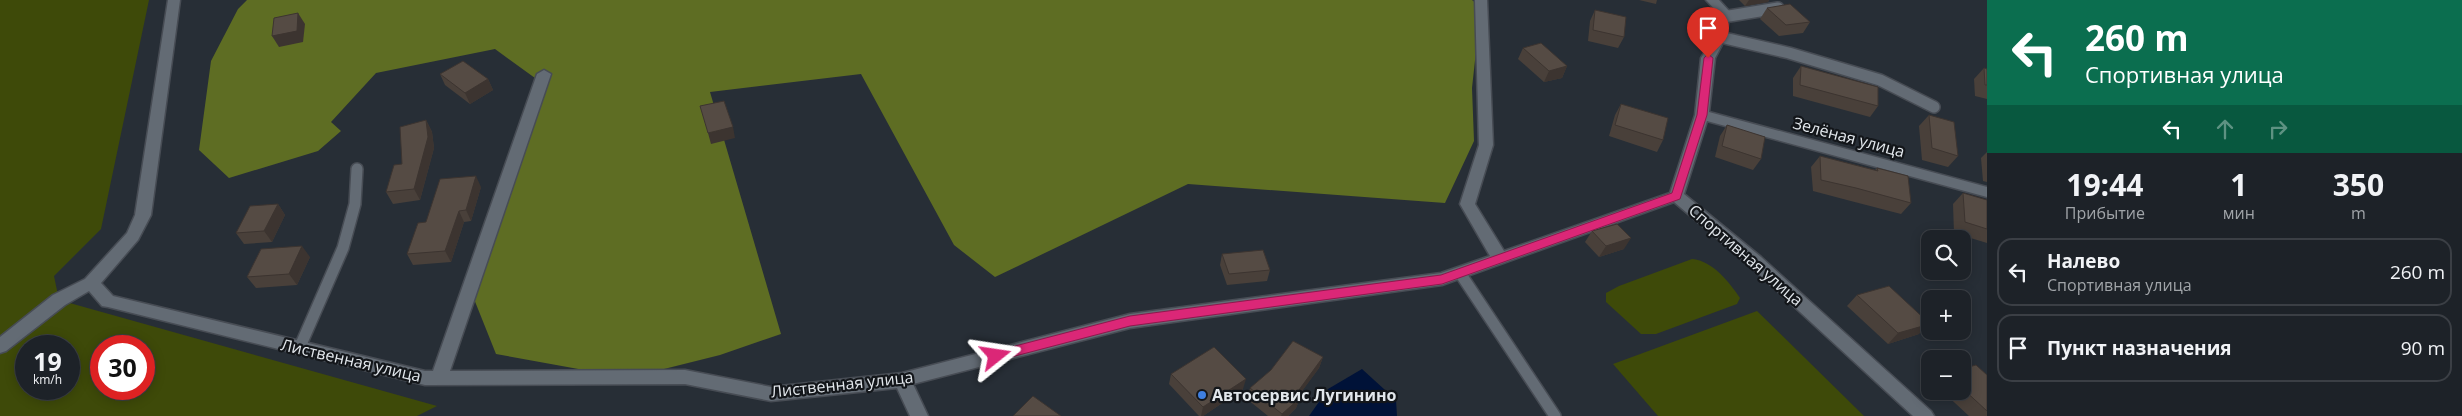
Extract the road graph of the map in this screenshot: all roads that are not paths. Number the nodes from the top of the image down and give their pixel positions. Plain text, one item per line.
1 (174, 0) edge
2 (1481, 0) edge
3 (1712, 0) edge
4 (1781, 8) edge
5 (1724, 17) junction
6 (1720, 37) junction
7 (544, 74) dead end
8 (1934, 107) dead end
9 (1702, 115) junction
10 (357, 169) dead end
11 (1987, 192) edge
12 (1676, 196) junction
13 (1500, 258) junction
14 (1460, 273) junction
15 (91, 283) junction
16 (0, 346) edge
17 (299, 349) junction
18 (439, 378) junction
19 (902, 380) junction
20 (919, 416) edge
21 (1556, 416) edge
22 (1925, 416) edge

1 - 15 street
2 - 13 street
3 - 5 street
4 - 5 lane
5 - 6 street, Спортивная улица
6 - 8 lane
6 - 9 street, Спортивная улица
7 - 18 street
9 - 11 street, Зелёная улица
9 - 12 street, Спортивная улица
10 - 17 lane
12 - 13 street, Лиственная улица
12 - 22 street, Спортивная улица
13 - 14 street, Лиственная улица
14 - 19 street, Лиственная улица
14 - 21 lane
15 - 16 street
15 - 17 street, Лиственная улица
17 - 18 street, Лиственная улица
18 - 19 street, Лиственная улица
19 - 20 street

